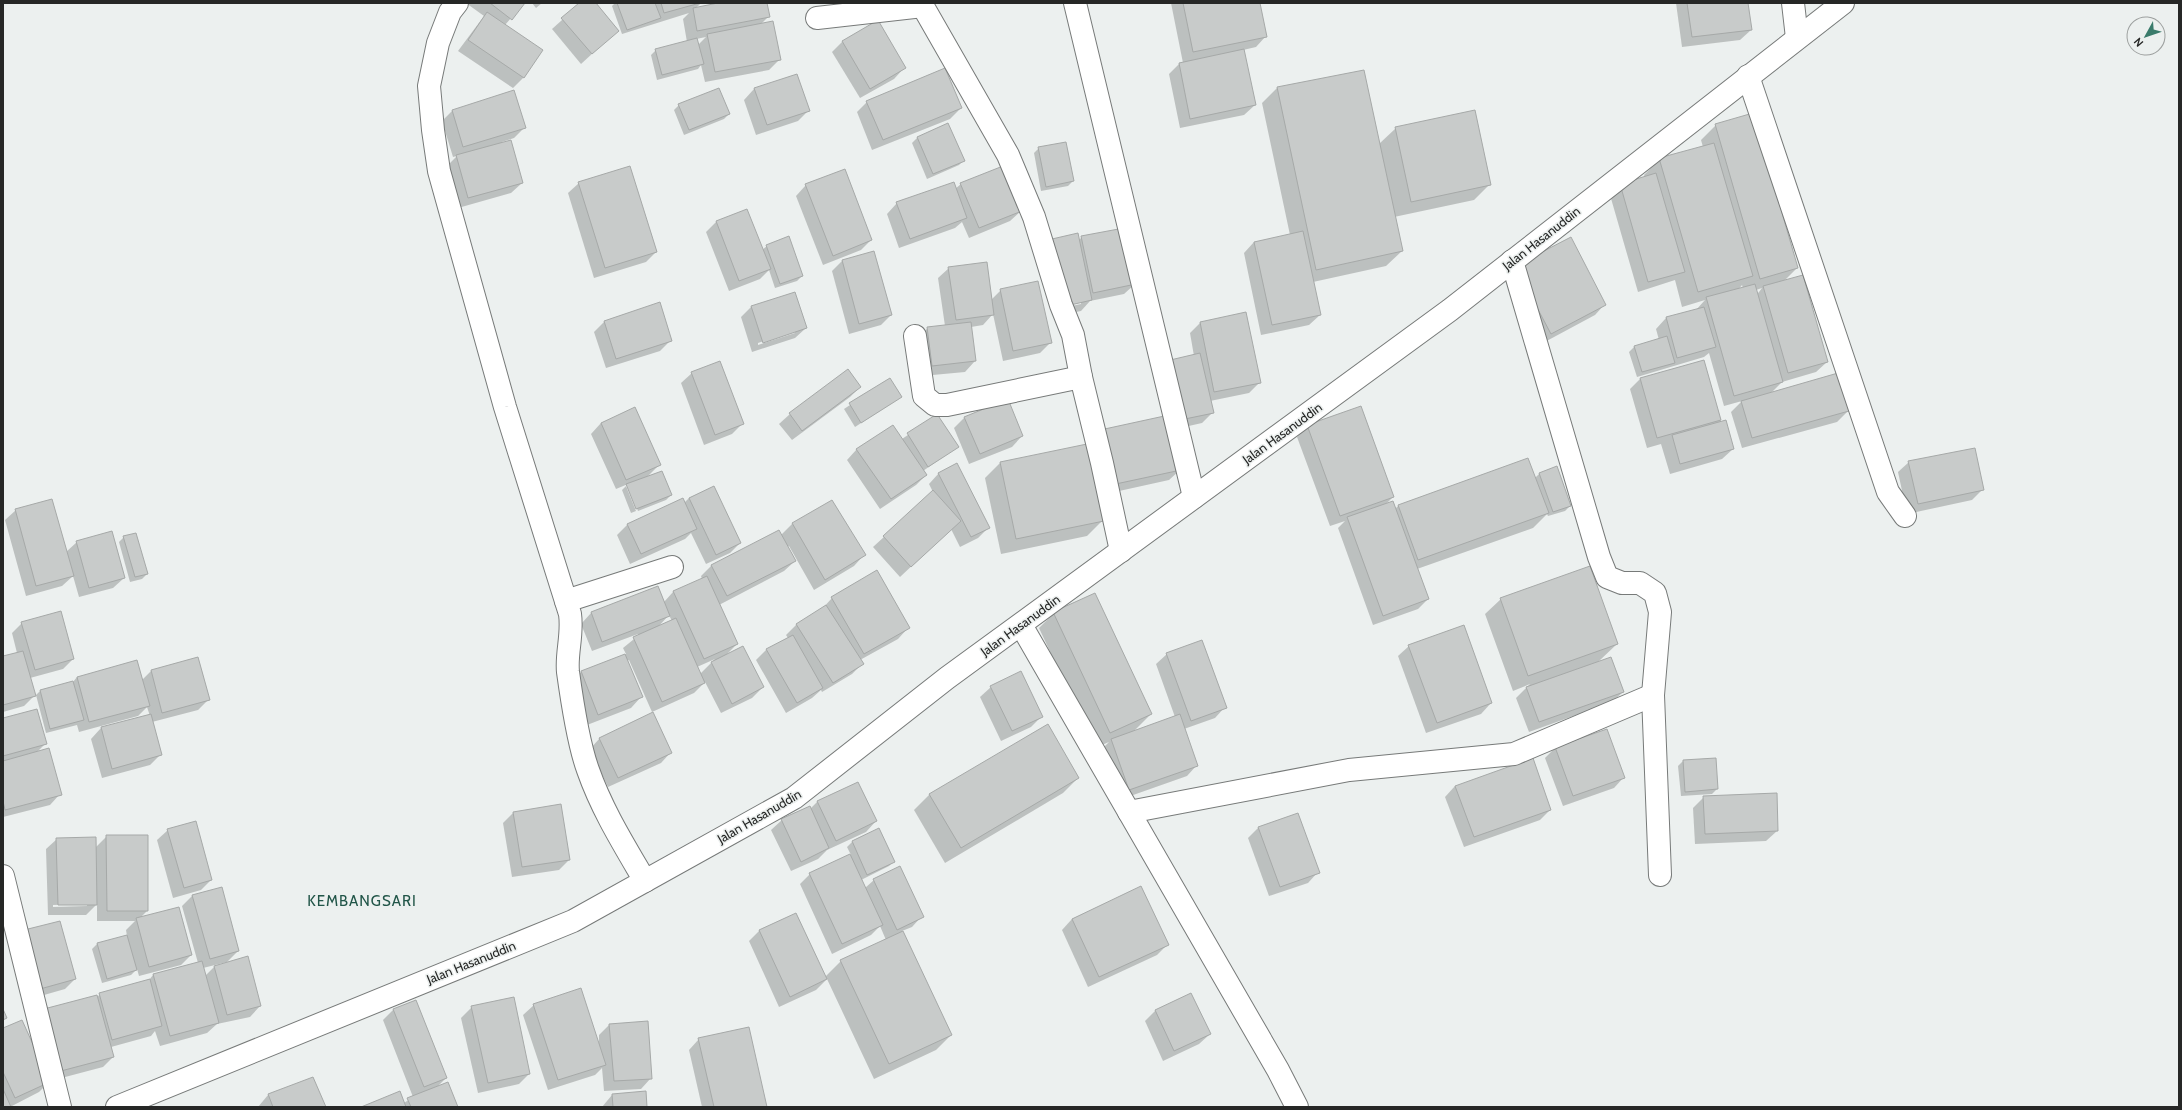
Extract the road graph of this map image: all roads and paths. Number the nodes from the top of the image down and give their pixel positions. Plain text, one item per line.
1 (457, 3) edge
2 (1075, 3) edge
3 (1793, 3) edge
4 (1843, 3) edge
5 (922, 4) edge
6 (817, 18) dead end
7 (1797, 38) junction
8 (1748, 76) junction
9 (1512, 261) junction
10 (916, 336) dead end
11 (1081, 377) junction
12 (1194, 497) junction
13 (1905, 516) dead end
14 (1121, 551) junction
15 (672, 567) dead end
16 (566, 601) junction
17 (1021, 625) junction
18 (1653, 695) junction
19 (1129, 812) junction
20 (1660, 875) dead end
21 (3, 876) edge
22 (645, 881) junction
23 (60, 1107) edge
24 (117, 1107) edge
25 (1297, 1107) edge

1 - 16 street
2 - 12 street
3 - 7 street
4 - 7 street, Jalan Hasanuddin
5 - 6 street
5 - 11 street
7 - 8 street, Jalan Hasanuddin
8 - 9 street, Jalan Hasanuddin
8 - 13 street
9 - 12 street, Jalan Hasanuddin
9 - 18 street
10 - 11 street
11 - 14 street
12 - 14 street, Jalan Hasanuddin
14 - 17 street, Jalan Hasanuddin
15 - 16 street
16 - 22 street
17 - 19 street
17 - 22 street, Jalan Hasanuddin
18 - 19 street
18 - 20 street
19 - 25 street
21 - 23 street
22 - 24 street, Jalan Hasanuddin

